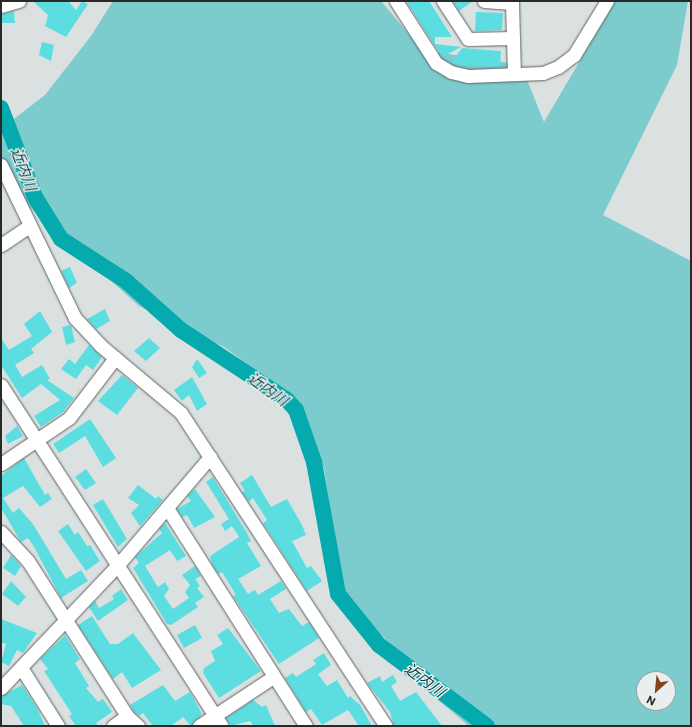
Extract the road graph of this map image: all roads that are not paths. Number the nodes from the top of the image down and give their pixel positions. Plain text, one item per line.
1 (20, 1) edge
2 (396, 1) edge
3 (443, 1) edge
4 (484, 1) edge
5 (607, 1) edge
6 (1, 6) edge
7 (513, 38) junction
8 (514, 74) junction
9 (1, 165) edge
10 (29, 226) junction
11 (1, 245) edge
12 (116, 358) junction
13 (1, 384) edge
14 (35, 440) junction
15 (210, 457) junction
16 (1, 464) edge
17 (167, 508) junction
18 (1, 532) edge
19 (116, 567) junction
20 (66, 621) junction
21 (22, 669) junction
22 (273, 676) junction
23 (1, 688) edge
24 (127, 716) junction
25 (219, 721) edge
26 (58, 726) edge
27 (114, 726) edge
28 (138, 726) edge
29 (199, 726) edge
30 (306, 726) edge
31 (386, 726) edge

1 - 6 street
2 - 8 street
3 - 7 street
4 - 7 street
5 - 8 street
7 - 8 street
9 - 10 street
10 - 11 street
10 - 12 street
12 - 14 street
12 - 15 street
13 - 14 street
14 - 16 street
14 - 19 street
15 - 17 street
15 - 31 street
17 - 19 street
17 - 22 street
18 - 20 street
19 - 20 street
19 - 25 street
20 - 21 street
20 - 24 street
21 - 23 street
21 - 26 street
22 - 25 street
22 - 30 street
24 - 27 street
24 - 28 street
25 - 29 street

